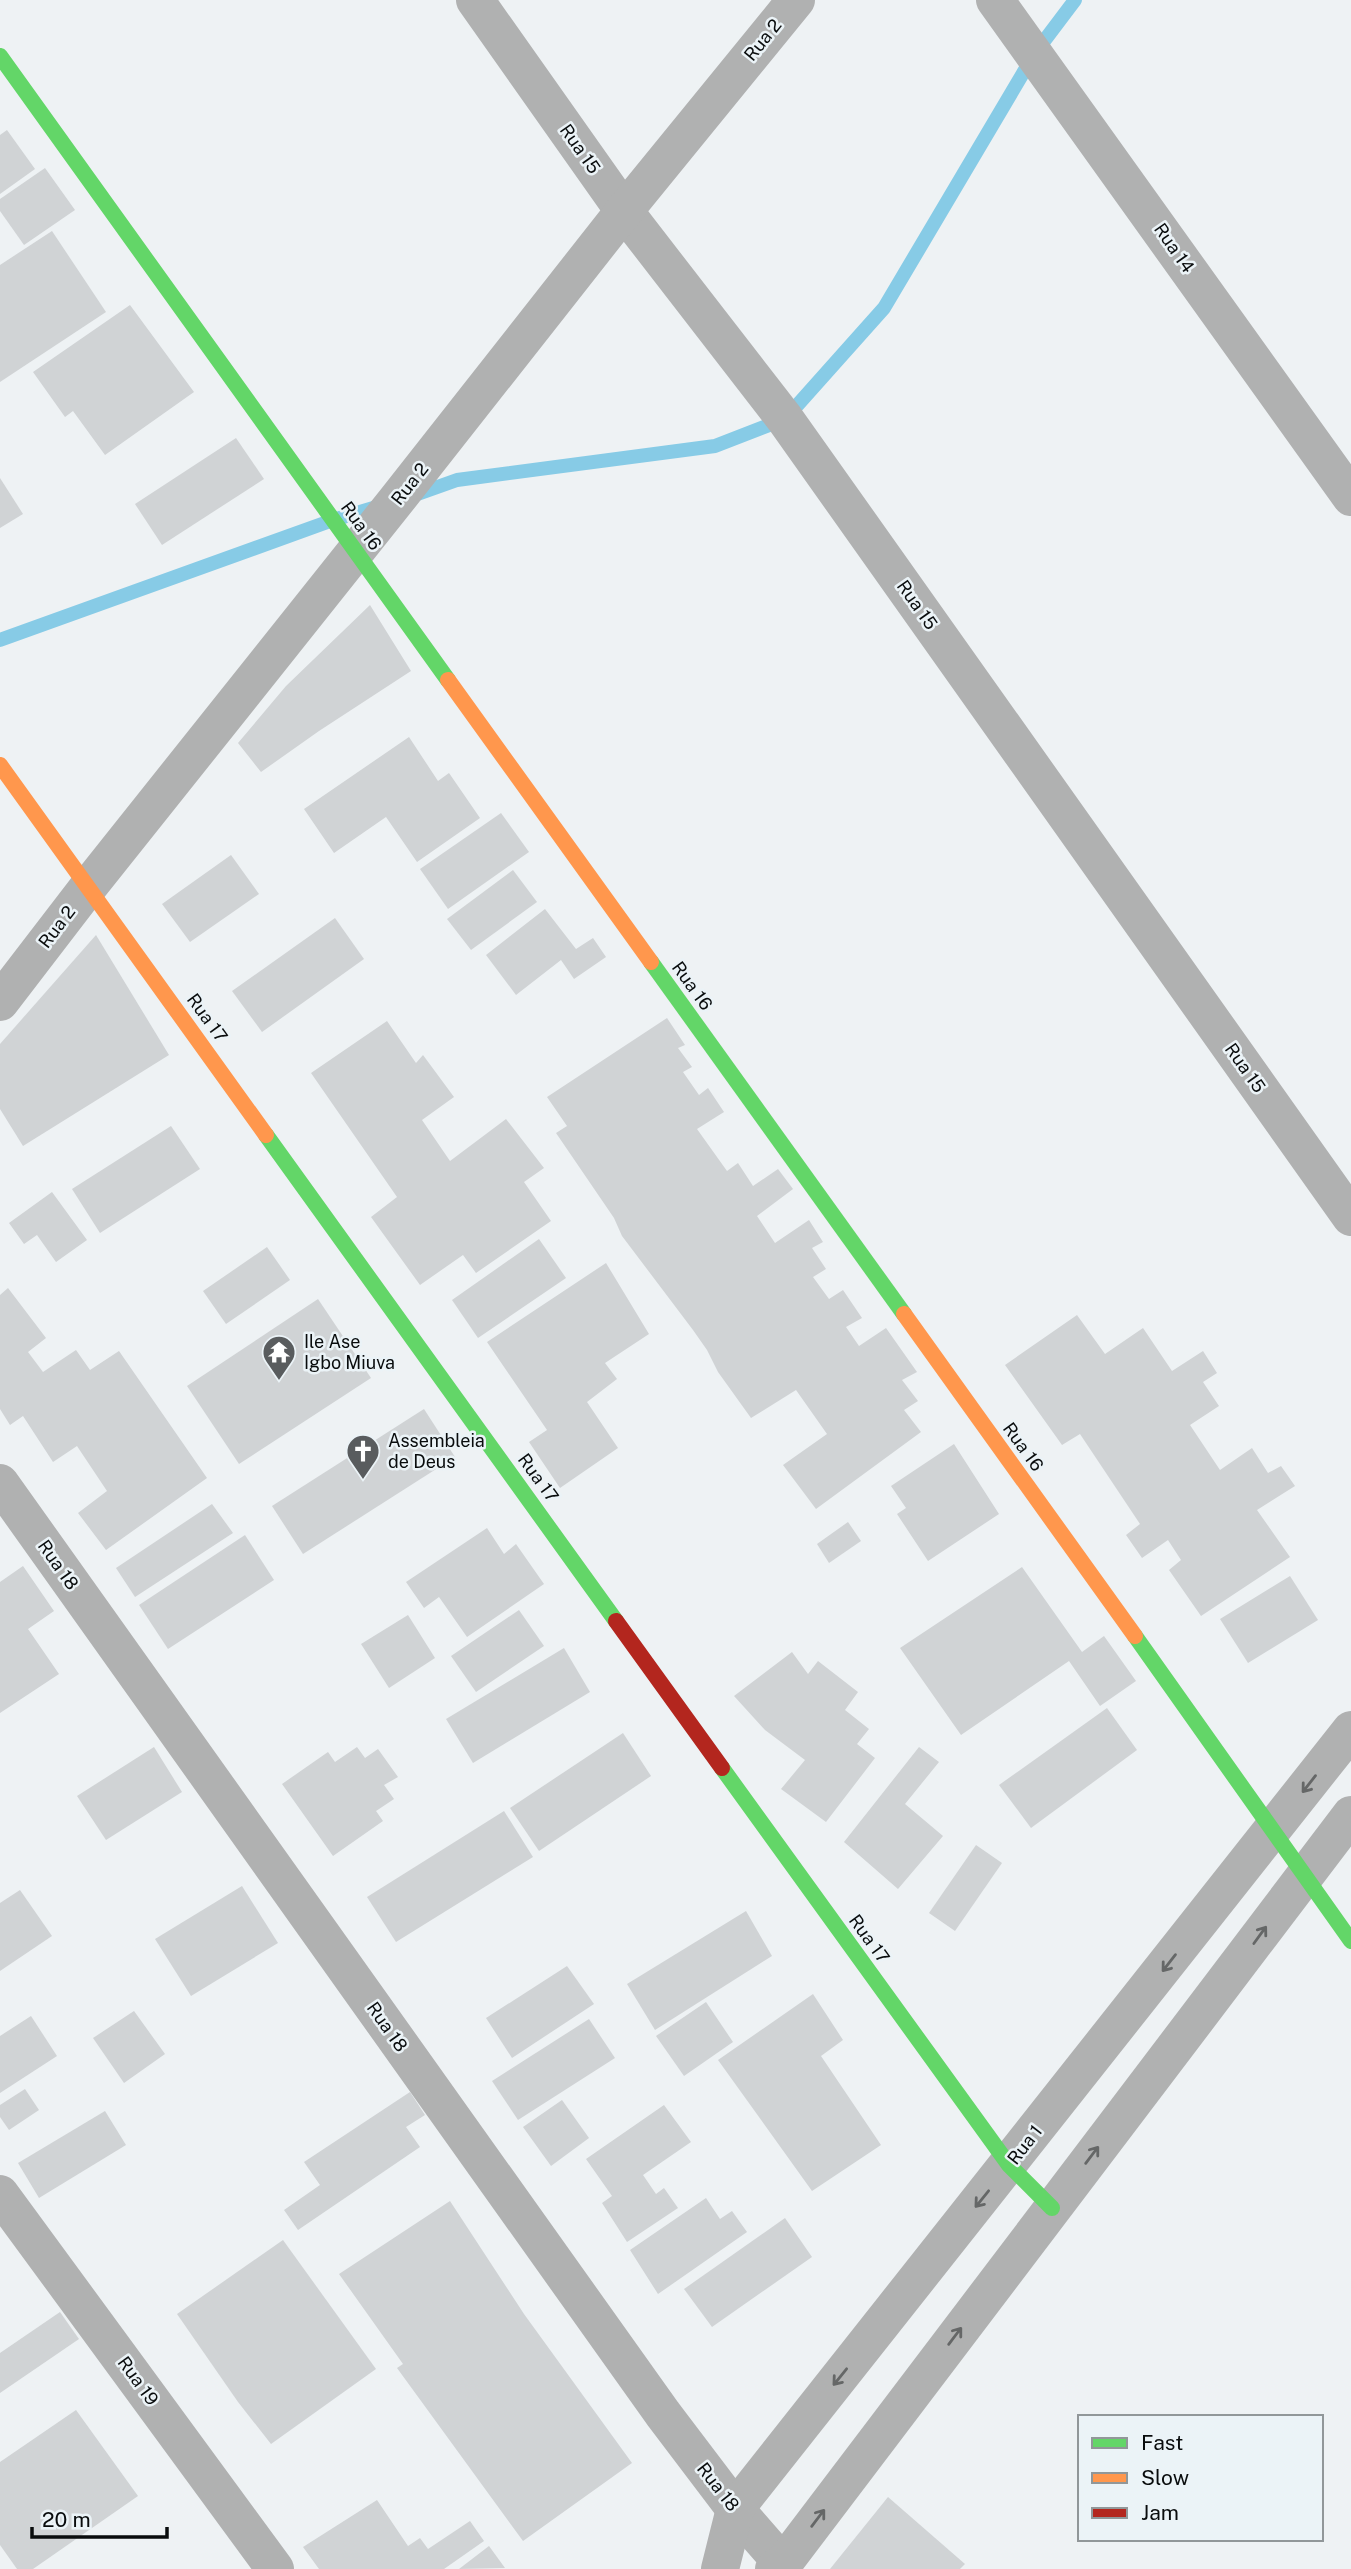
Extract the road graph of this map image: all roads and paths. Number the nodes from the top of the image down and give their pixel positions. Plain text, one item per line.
1 (475, 0) edge
2 (796, 0) edge
3 (995, 0) edge
4 (0, 56) edge
5 (624, 211) junction
6 (1351, 497) edge
7 (356, 551) junction
8 (0, 765) edge
9 (89, 886) junction
10 (0, 1002) edge
11 (1351, 1217) edge
12 (0, 1483) edge
13 (1351, 1730) edge
14 (1351, 1815) edge
15 (1274, 1829) junction
16 (1303, 1875) junction
17 (1351, 1941) edge
18 (1009, 2165) junction
19 (0, 2194) edge
20 (1052, 2208) junction
21 (735, 2509) junction
22 (778, 2566) edge
23 (275, 2569) edge
24 (720, 2569) edge

1 - 5 street, Rua 15
2 - 5 street, Rua 2
3 - 6 street, Rua 14
4 - 7 street, Rua 16
5 - 7 street, Rua 2
5 - 11 street, Rua 15
7 - 9 street, Rua 2
7 - 15 street, Rua 16
8 - 9 street, Rua 17
9 - 10 street, Rua 2
9 - 18 street, Rua 17
12 - 21 street, Rua 18
13 -> 15 street, Rua 1
14 - 16 street
15 - 16 street, Rua 16
15 -> 18 street, Rua 1
16 - 17 street, Rua 16
20 -> 16 street
18 - 20 street, Rua 17
18 -> 21 street, Rua 1
19 - 23 street, Rua 19
22 -> 20 street
21 - 22 street, Rua 18
21 - 24 street, Rua 1

